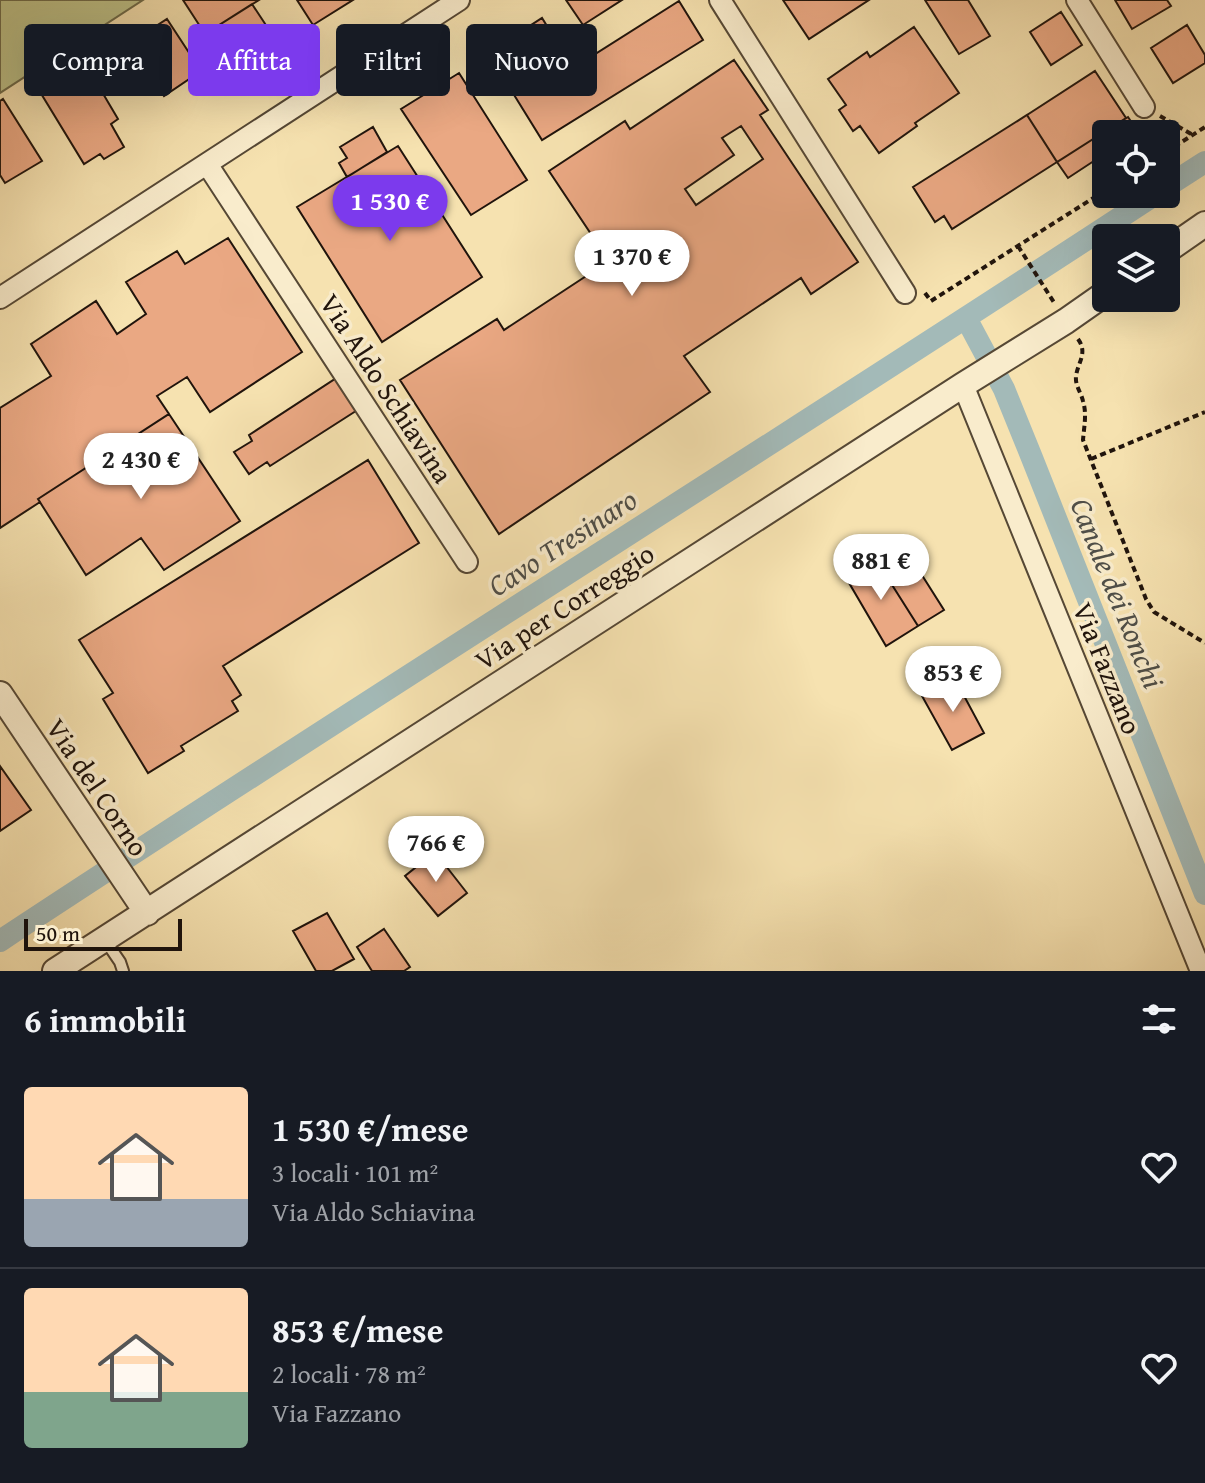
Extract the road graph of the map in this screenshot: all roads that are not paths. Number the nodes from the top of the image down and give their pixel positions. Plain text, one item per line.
1 (459, 0) edge
2 (720, 0) edge
3 (1077, 0) edge
4 (1144, 107) road end
5 (207, 164) junction
6 (1205, 224) edge
7 (1180, 241) edge
8 (905, 293) dead end
9 (0, 298) edge
10 (1092, 303) edge
11 (970, 381) junction
12 (467, 562) dead end
13 (0, 694) edge
14 (147, 913) junction
15 (105, 940) junction
16 (55, 971) edge
17 (123, 971) edge
18 (1201, 971) edge

1 - 5 street
2 - 8 street
3 - 4 street
5 - 9 street
5 - 12 street, Via Aldo Schiavina
6 - 7 street
10 - 11 street, Via per Correggio
11 - 14 street, Via per Correggio
11 - 18 street, Via Fazzano
13 - 14 street, Via del Corno
14 - 15 street, Via per Correggio
15 - 16 street, Via per Correggio
15 - 17 lane

